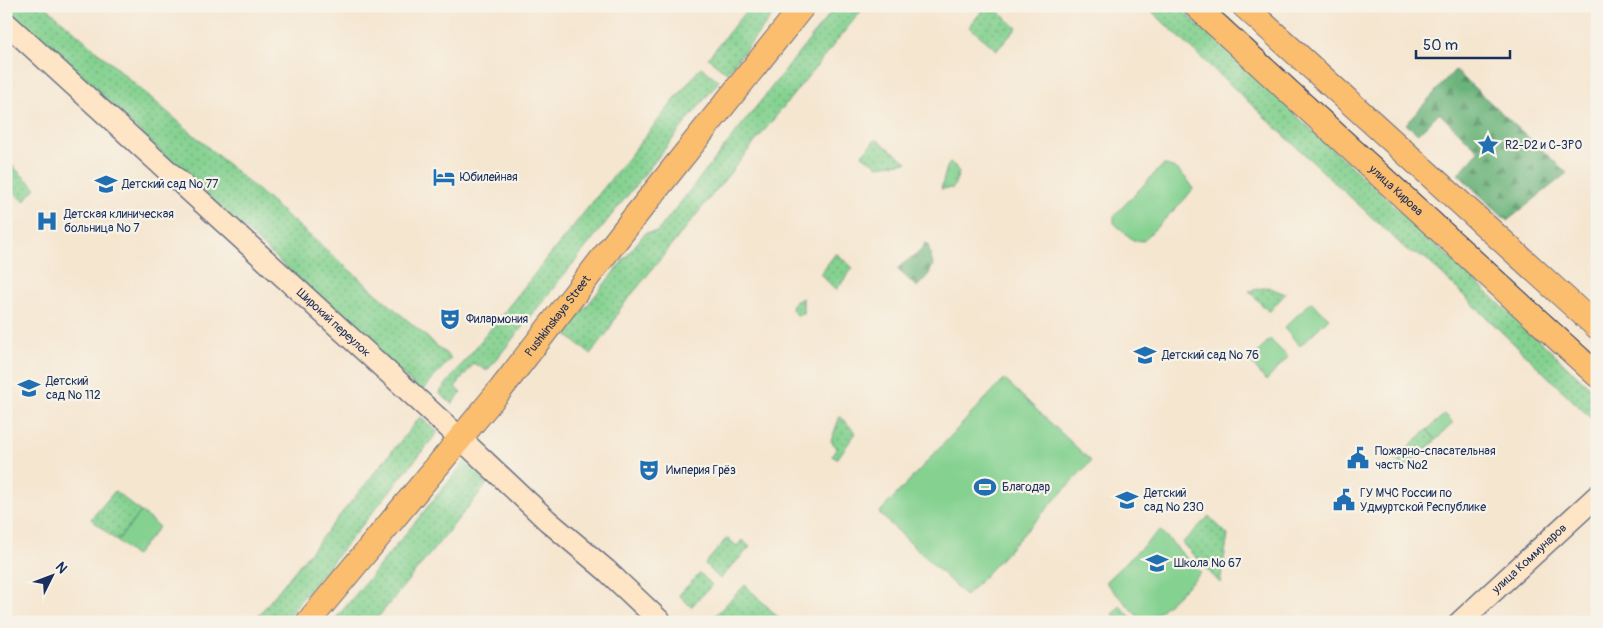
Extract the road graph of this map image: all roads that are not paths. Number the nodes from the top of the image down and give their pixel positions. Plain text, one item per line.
1 (803, 6) edge
2 (1196, 6) edge
3 (1244, 6) edge
4 (6, 23) edge
5 (1597, 327) edge
6 (1597, 374) edge
7 (460, 438) junction
8 (1597, 496) edge
9 (308, 622) edge
10 (661, 622) edge
11 (1460, 622) edge

1 - 7 main road, Pushkinskaya Street
2 - 6 main road, улица Кирова
3 - 5 main road
4 - 7 street, Широкий переулок
7 - 9 main road, Pushkinskaya Street
7 - 10 street, Широкий переулок
8 - 11 street, улица Коммунаров

